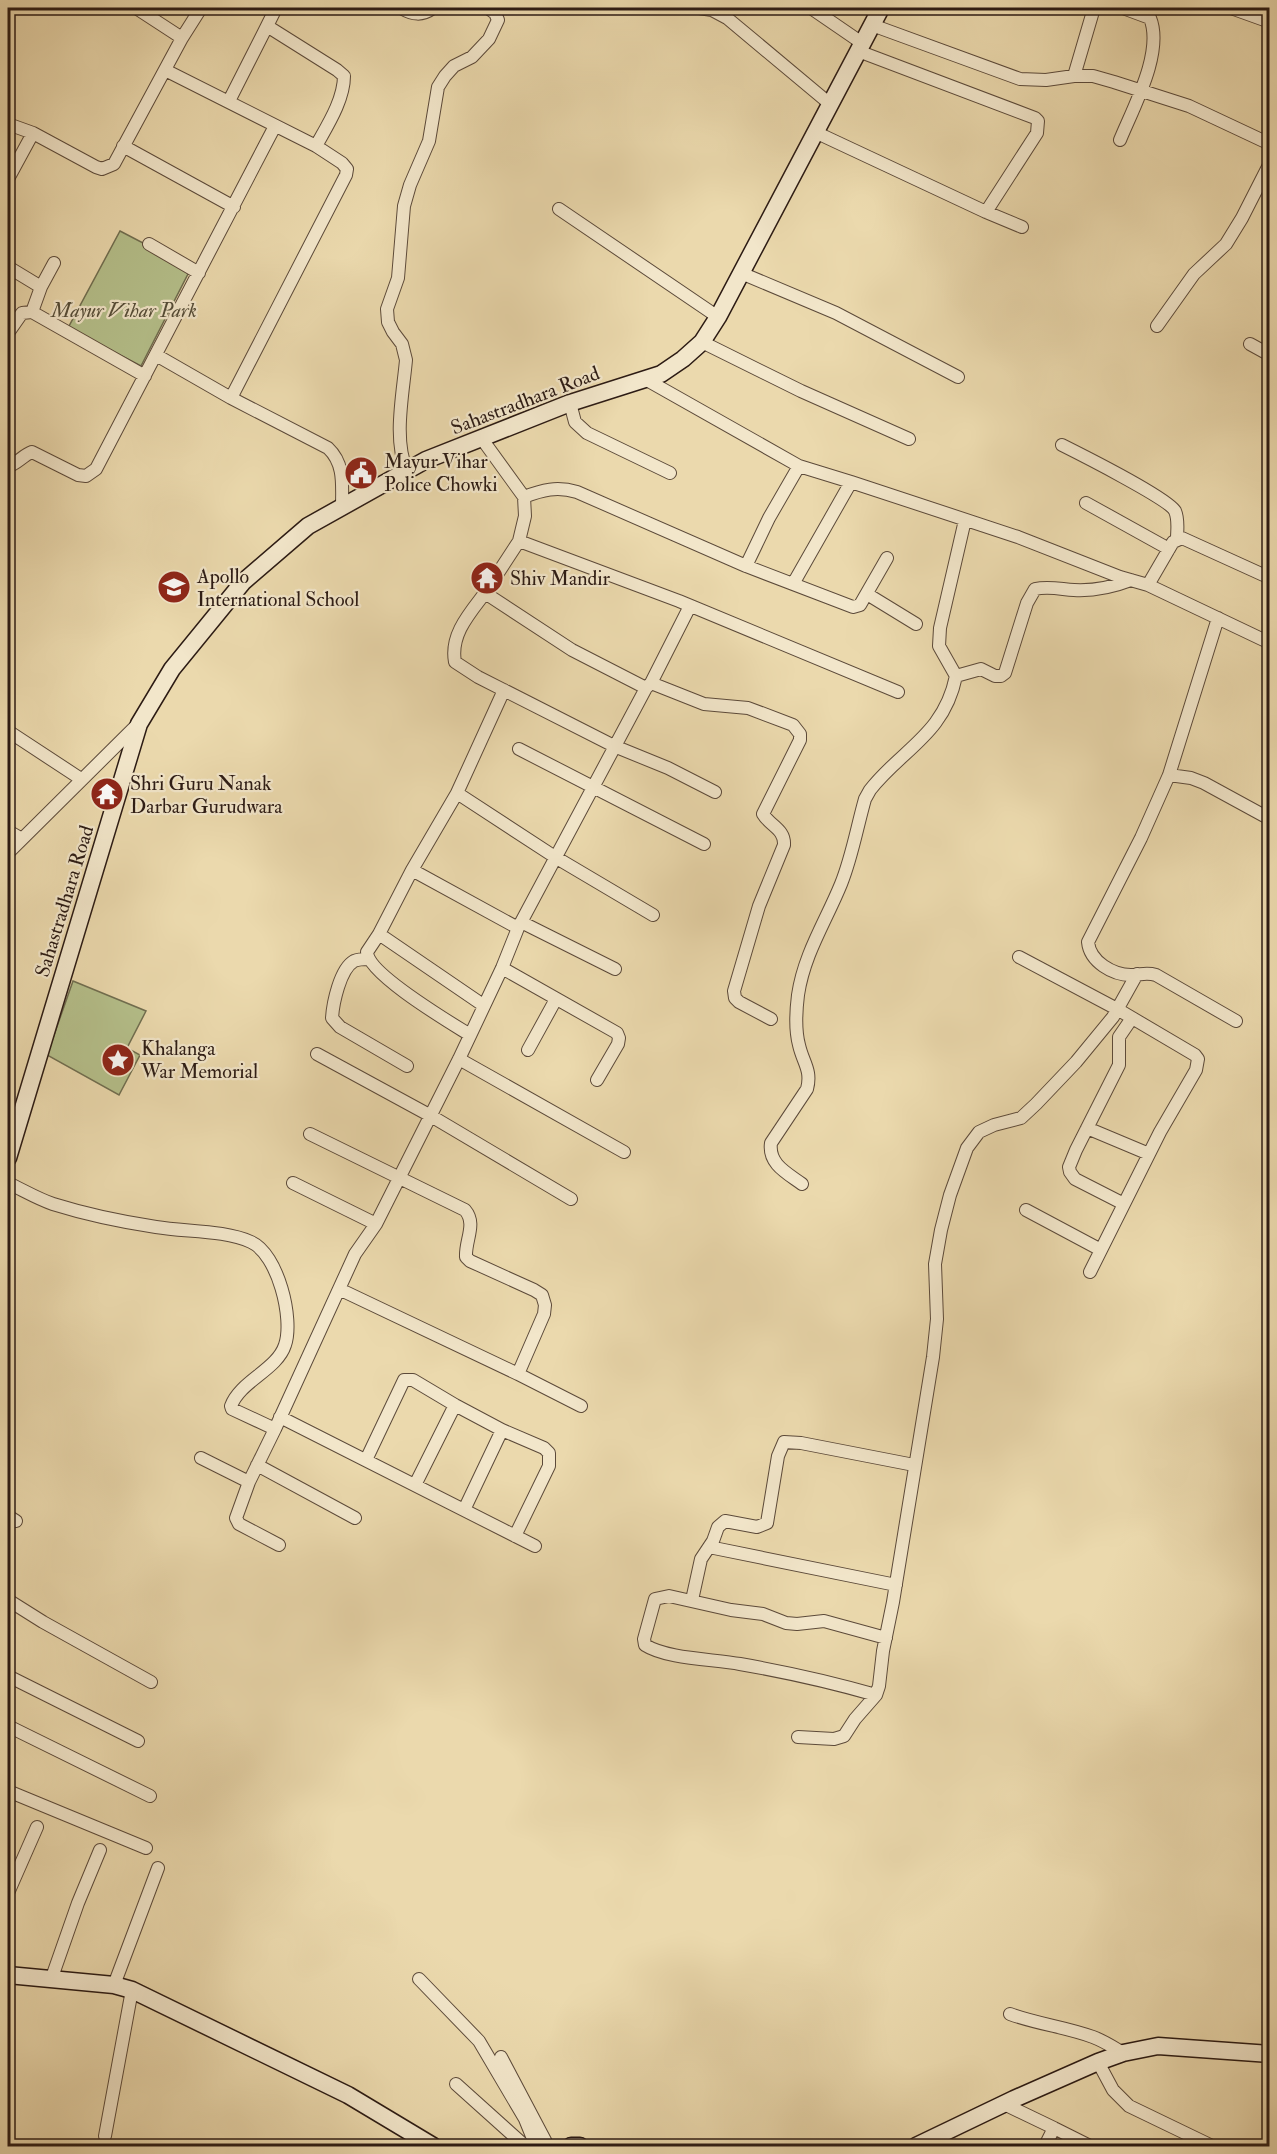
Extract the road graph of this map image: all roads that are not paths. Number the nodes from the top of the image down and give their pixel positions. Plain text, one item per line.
1 (136, 8) edge
2 (201, 8) edge
3 (276, 8) edge
4 (401, 8) edge
5 (434, 8) edge
6 (488, 8) edge
7 (699, 8) edge
8 (811, 8) edge
9 (881, 8) edge
10 (1094, 8) edge
11 (1123, 8) edge
12 (1238, 9) edge
13 (1153, 13) edge
14 (1269, 22) edge
15 (872, 25) junction
16 (267, 26) junction
17 (182, 38) junction
18 (860, 47) junction
19 (165, 70) junction
20 (1074, 76) junction
21 (1140, 90) junction
22 (229, 101) junction
23 (830, 104) junction
24 (8, 124) edge
25 (275, 126) junction
26 (815, 132) junction
27 (33, 133) junction
28 (1120, 140) dead end
29 (1269, 144) edge
30 (123, 146) junction
31 (316, 146) junction
32 (11, 163) edge
33 (1269, 163) edge
34 (8, 179) edge
35 (234, 207) junction
36 (559, 208) dead end
37 (986, 212) junction
38 (1022, 227) dead end
39 (149, 244) dead end
40 (54, 263) dead end
41 (8, 267) edge
42 (199, 273) junction
43 (741, 273) junction
44 (41, 287) junction
45 (32, 312) junction
46 (718, 317) junction
47 (1157, 326) dead end
48 (8, 333) edge
49 (702, 342) junction
50 (1250, 344) dead end
51 (156, 355) junction
52 (1269, 355) edge
53 (145, 376) junction
54 (958, 377) dead end
55 (645, 379) junction
56 (231, 398) junction
57 (570, 403) junction
58 (482, 439) junction
59 (909, 439) dead end
60 (1062, 445) dead end
61 (8, 466) edge
62 (799, 466) junction
63 (407, 471) junction
64 (670, 473) dead end
65 (851, 482) junction
66 (524, 497) junction
67 (1086, 503) dead end
68 (342, 507) junction
69 (965, 520) junction
70 (519, 541) junction
71 (1173, 544) junction
72 (887, 558) dead end
73 (746, 566) junction
74 (1269, 578) edge
75 (1131, 580) junction
76 (793, 584) junction
77 (1148, 585) junction
78 (485, 593) junction
79 (867, 594) junction
80 (690, 606) junction
81 (1218, 618) junction
82 (916, 624) dead end
83 (1269, 643) edge
84 (956, 676) junction
85 (649, 686) junction
86 (504, 690) junction
87 (898, 692) dead end
88 (139, 724) junction
89 (8, 731) edge
90 (614, 746) junction
91 (519, 749) dead end
92 (1169, 775) junction
93 (81, 779) junction
94 (592, 787) junction
95 (715, 792) dead end
96 (457, 793) junction
97 (1269, 819) edge
98 (8, 831) edge
99 (22, 839) junction
100 (704, 844) dead end
101 (8, 853) edge
102 (555, 857) junction
103 (412, 870) junction
104 (653, 915) dead end
105 (520, 925) junction
106 (379, 934) junction
107 (1019, 957) dead end
108 (368, 959) junction
109 (502, 968) junction
110 (615, 969) dead end
111 (1137, 974) junction
112 (556, 999) junction
113 (483, 1005) junction
114 (1117, 1009) junction
115 (1131, 1018) junction
116 (771, 1019) dead end
117 (1236, 1021) dead end
118 (471, 1035) junction
119 (528, 1050) dead end
120 (317, 1054) dead end
121 (459, 1059) junction
122 (407, 1066) dead end
123 (597, 1080) dead end
124 (430, 1116) junction
125 (1087, 1128) junction
126 (310, 1134) dead end
127 (624, 1152) dead end
128 (1149, 1154) junction
129 (8, 1158) edge
130 (399, 1179) junction
131 (8, 1183) edge
132 (293, 1183) dead end
133 (802, 1184) dead end
134 (571, 1199) dead end
135 (1124, 1204) junction
136 (1026, 1210) dead end
137 (376, 1224) junction
138 (1101, 1250) junction
139 (1090, 1272) dead end
140 (339, 1289) junction
141 (518, 1374) junction
142 (455, 1405) junction
143 (581, 1406) dead end
144 (280, 1417) junction
145 (275, 1429) junction
146 (502, 1430) junction
147 (201, 1458) dead end
148 (366, 1460) junction
149 (257, 1465) junction
150 (914, 1465) junction
151 (249, 1482) junction
152 (415, 1485) junction
153 (464, 1510) junction
154 (356, 1518) dead end
155 (515, 1536) junction
156 (279, 1545) dead end
157 (535, 1546) dead end
158 (709, 1547) junction
159 (896, 1585) junction
160 (8, 1600) edge
161 (692, 1600) junction
162 (886, 1638) junction
163 (8, 1676) edge
164 (151, 1682) dead end
165 (876, 1695) junction
166 (8, 1726) edge
167 (798, 1737) dead end
168 (138, 1741) dead end
169 (8, 1791) edge
170 (150, 1796) dead end
171 (37, 1827) dead end
172 (146, 1848) dead end
173 (100, 1850) dead end
174 (158, 1868) dead end
175 (8, 1893) edge
176 (8, 1975) edge
177 (419, 1978) dead end
178 (51, 1980) junction
179 (114, 1985) junction
180 (132, 1990) junction
181 (1010, 2014) dead end
182 (1122, 2053) junction
183 (1269, 2054) edge
184 (501, 2056) dead end
185 (1098, 2062) junction
186 (456, 2084) dead end
187 (1004, 2104) junction
188 (1054, 2128) junction
189 (105, 2136) dead end
190 (433, 2146) edge
191 (525, 2146) edge
192 (536, 2146) edge
193 (548, 2146) edge
194 (571, 2146) edge
195 (580, 2146) edge
196 (916, 2146) edge
197 (1045, 2146) edge
198 (1090, 2146) edge
199 (1212, 2146) edge

1 - 17 street
2 - 17 street
3 - 16 street
4 - 5 street
6 - 63 street
7 - 23 street
8 - 18 street
9 - 15 main road, Sahastradhara Road
10 - 20 street
11 - 13 street
12 - 14 street
13 - 21 street
15 - 18 main road, Sahastradhara Road
15 - 20 street
16 - 22 street
16 - 31 street
17 - 19 street
18 - 23 main road, Sahastradhara Road
18 - 37 street
19 - 22 street
19 - 30 street
20 - 21 street
21 - 28 street
21 - 29 street
22 - 25 street
23 - 26 main road, Sahastradhara Road
24 - 27 street
25 - 31 street
25 - 35 street
26 - 37 street
26 - 43 main road, Sahastradhara Road
27 - 30 street
27 - 32 street
30 - 35 street
31 - 56 street
32 - 34 street
33 - 47 street
35 - 42 street
36 - 46 street
37 - 38 street
39 - 42 street
40 - 44 street
41 - 44 street
42 - 51 street
43 - 46 main road, Sahastradhara Road
43 - 54 street
44 - 45 street
45 - 48 street
45 - 53 street
46 - 49 main road, Sahastradhara Road
49 - 55 main road, Sahastradhara Road
49 - 59 street
50 - 52 street
51 - 53 street
51 - 56 street
53 - 61 street
55 - 57 main road, Sahastradhara Road
55 - 62 street
56 - 68 street
57 - 58 main road, Sahastradhara Road
57 - 64 street
58 - 63 main road, Sahastradhara Road
58 - 66 street
60 - 71 street
62 - 65 street
62 - 73 street
63 - 68 main road, Sahastradhara Road
65 - 69 street
65 - 76 street
66 - 70 street
66 - 73 street
67 - 71 street
68 - 88 main road, Sahastradhara Road
69 - 75 street
69 - 84 street
70 - 78 street
70 - 80 street
71 - 74 street
71 - 77 street
72 - 79 street
73 - 76 street
75 - 77 street
75 - 84 street
76 - 79 street
77 - 81 street
78 - 85 street
78 - 86 street
79 - 82 street
80 - 85 street
80 - 87 street
81 - 83 street
81 - 92 street
84 - 133 street
85 - 90 street
85 - 116 street
86 - 90 street
86 - 96 street
88 - 93 street
88 - 129 main road, Sahastradhara Road
89 - 93 street
90 - 94 street
90 - 95 street
91 - 94 street
92 - 97 street
92 - 111 street
93 - 99 street
94 - 100 street
94 - 102 street
96 - 102 street
96 - 103 street
98 - 99 street
99 - 101 street
102 - 104 street
102 - 105 street
103 - 105 street
103 - 106 street
105 - 109 street
105 - 110 street
106 - 108 street
106 - 113 street
107 - 114 street
108 - 118 street
108 - 122 street
109 - 112 street
109 - 113 street
111 - 114 street
111 - 117 street
112 - 119 street
112 - 123 street
113 - 118 street
114 - 115 street
114 - 150 street
115 - 125 street
115 - 128 street
118 - 121 street
120 - 124 street
121 - 124 street
121 - 127 street
124 - 130 street
124 - 134 street
125 - 128 street
125 - 135 street
126 - 130 street
128 - 135 street
130 - 137 street
130 - 141 street
131 - 145 street
132 - 137 street
135 - 138 street
136 - 138 street
137 - 140 street
138 - 139 street
140 - 141 street
140 - 144 street
141 - 143 street
142 - 146 street
142 - 148 street
142 - 152 street
144 - 145 street
144 - 148 street
145 - 149 street
146 - 153 street
146 - 155 street
147 - 151 street
148 - 152 street
149 - 151 street
149 - 154 street
150 - 158 street
150 - 159 street
151 - 156 street
152 - 153 street
153 - 155 street
155 - 157 street
158 - 159 street
158 - 161 street
159 - 162 street
160 - 164 street
161 - 162 street
161 - 165 street
162 - 165 street
163 - 168 street
165 - 167 street
166 - 170 street
169 - 172 street
171 - 175 street
173 - 178 street
174 - 179 street
176 - 178 main road
177 - 192 street
178 - 179 main road
179 - 180 main road
180 - 189 street
180 - 190 main road
181 - 182 street
182 - 183 main road
182 - 185 main road
184 - 193 street
185 - 187 main road
185 - 199 street
186 - 191 street
187 - 188 street
187 - 196 main road
188 - 197 street
188 - 198 street
194 - 195 main road

